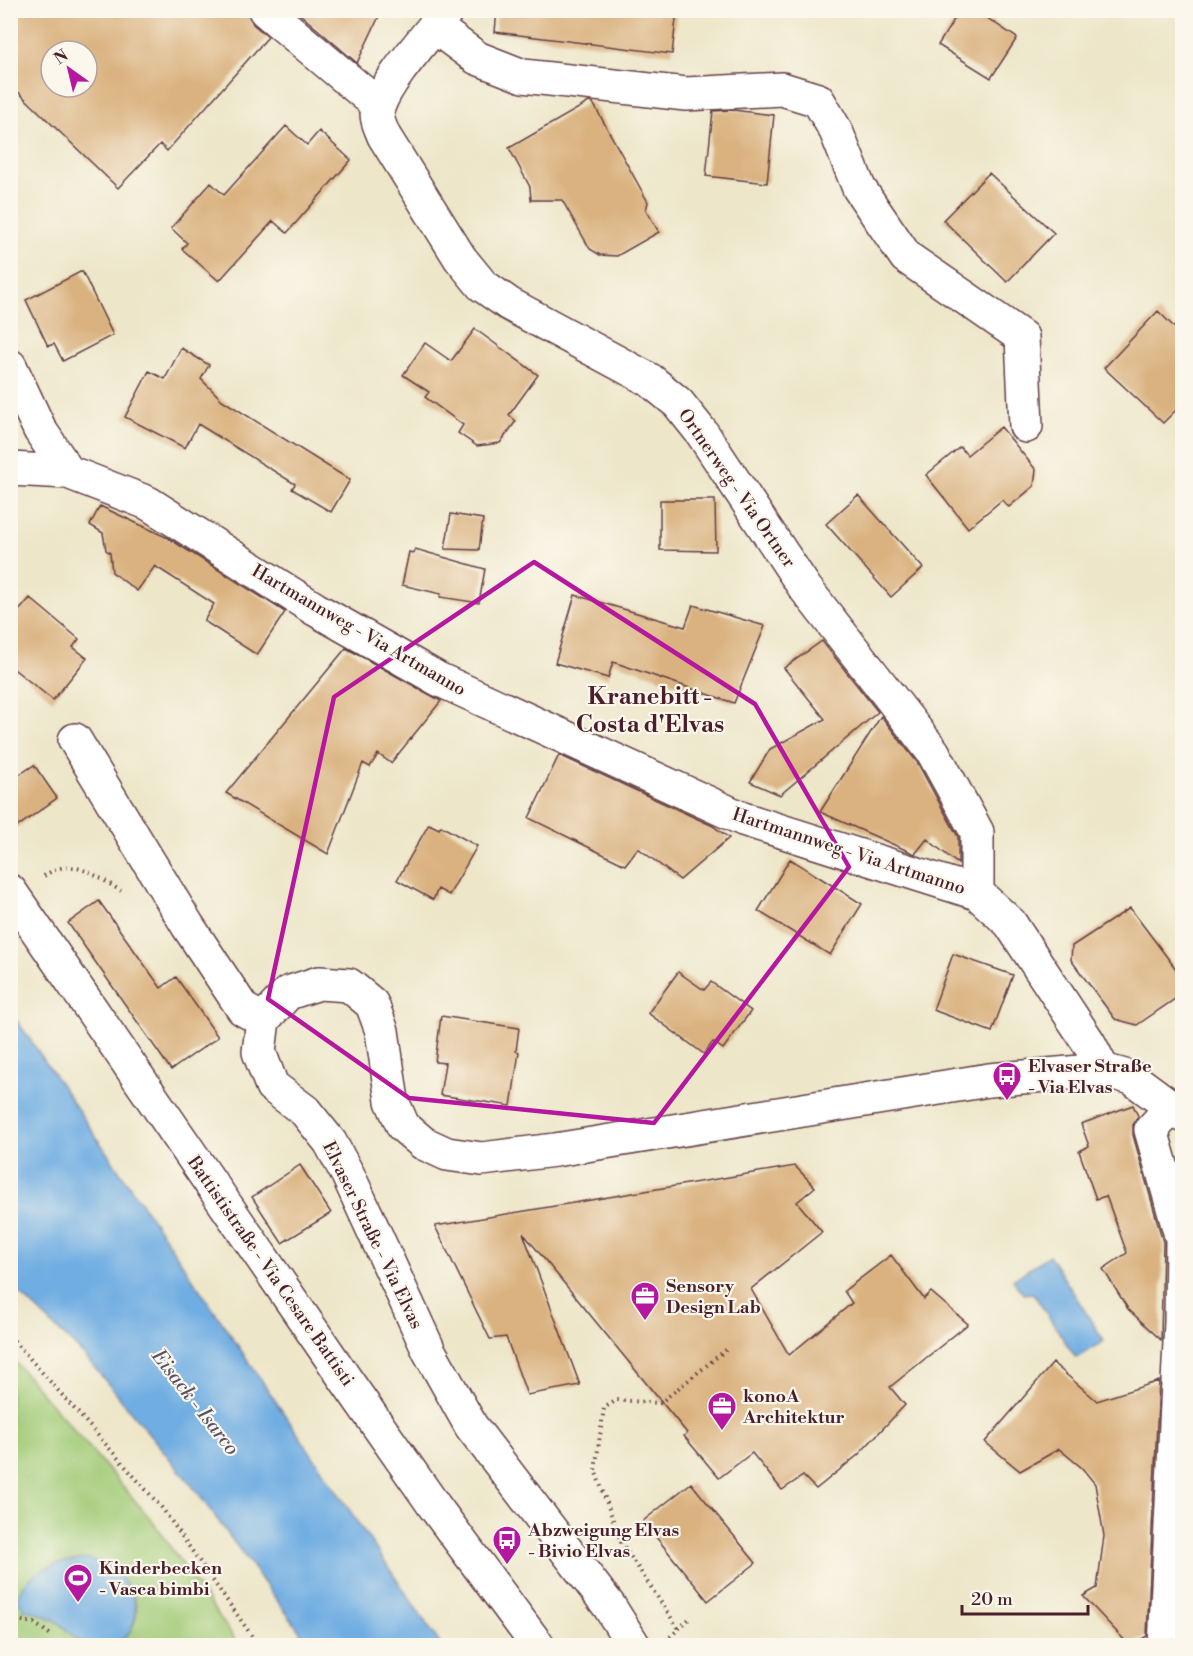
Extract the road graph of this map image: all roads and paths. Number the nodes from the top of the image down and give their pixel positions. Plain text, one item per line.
1 (265, 10) edge
2 (441, 19) edge
3 (378, 105) junction
4 (10, 366) edge
5 (1026, 426) dead end
6 (10, 469) edge
7 (68, 472) junction
8 (75, 740) dead end
9 (51, 871) dead end
10 (10, 891) edge
11 (976, 893) junction
12 (130, 897) dead end
13 (263, 1020) junction
14 (1103, 1070) junction
15 (1178, 1111) edge
16 (10, 1336) edge
17 (727, 1349) dead end
18 (690, 1618) dead end
19 (10, 1620) edge
20 (51, 1635) dead end
21 (259, 1646) edge
22 (538, 1646) edge
23 (634, 1646) edge
24 (1165, 1646) edge

1 - 3 street
2 - 3 street
2 - 5 street
3 - 11 street, Ortnerweg - Via Ortner
4 - 7 street
6 - 7 street, Hartmannweg - Via Artmanno
7 - 11 street, Hartmannweg - Via Artmanno
8 - 13 street
9 - 12 path
10 - 22 street, Battististraße - Via Cesare Battisti
11 - 14 street, Hartmannweg - Via Artmanno
13 - 14 street
13 - 23 street, Elvaser Straße - Via Elvas
14 - 15 street
15 - 24 street
16 - 21 path
17 - 18 path
19 - 20 path

